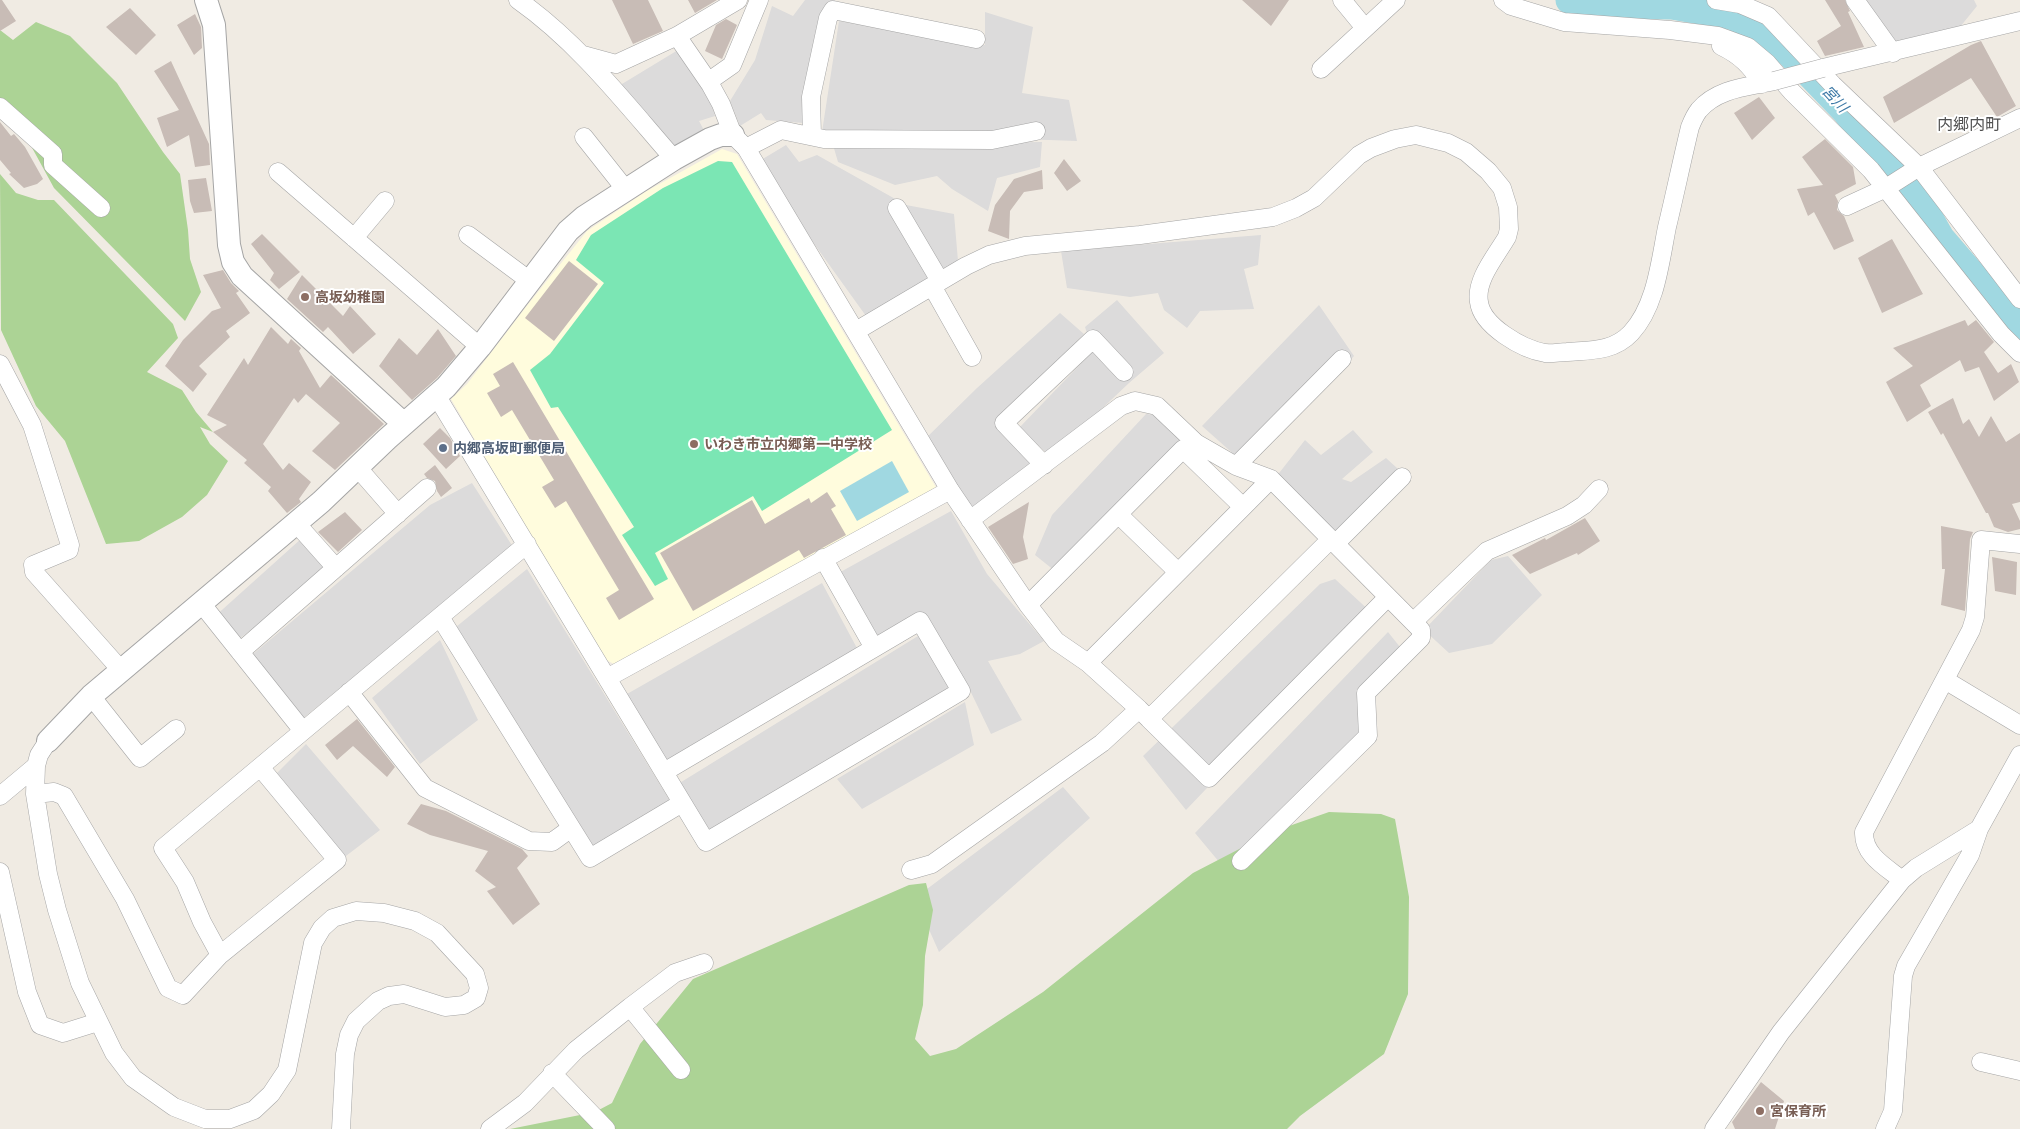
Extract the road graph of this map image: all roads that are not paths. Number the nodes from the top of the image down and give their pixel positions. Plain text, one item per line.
1 (206, 0) edge
2 (518, 0) edge
3 (738, 0) edge
4 (759, 0) edge
5 (1342, 0) edge
6 (1396, 0) edge
7 (1503, 0) edge
8 (1716, 0) edge
9 (1855, 0) edge
10 (2020, 21) edge
11 (1366, 28) junction
12 (1698, 33) junction
13 (677, 36) junction
14 (976, 39) dead end
15 (1893, 52) junction
16 (583, 55) junction
17 (1321, 69) dead end
18 (1768, 82) junction
19 (710, 84) junction
20 (0, 108) edge
21 (2020, 118) edge
22 (1036, 131) dead end
23 (812, 136) junction
24 (584, 137) dead end
25 (739, 142) junction
26 (674, 159) junction
27 (1916, 169) junction
28 (278, 172) dead end
29 (1889, 187) junction
30 (626, 190) junction
31 (385, 201) dead end
32 (1847, 206) dead end
33 (100, 208) dead end
34 (897, 208) dead end
35 (468, 235) dead end
36 (354, 238) junction
37 (530, 281) junction
38 (936, 284) junction
39 (2020, 299) edge
40 (856, 331) junction
41 (480, 347) junction
42 (2019, 349) edge
43 (972, 357) dead end
44 (1342, 359) dead end
45 (0, 364) edge
46 (1124, 372) dead end
47 (436, 395) junction
48 (404, 424) junction
49 (1044, 465) junction
50 (1236, 466) junction
51 (357, 467) junction
52 (1402, 478) dead end
53 (1271, 479) junction
54 (427, 488) dead end
55 (1600, 489) dead end
56 (950, 490) junction
57 (1243, 507) junction
58 (398, 514) junction
59 (1118, 515) junction
60 (970, 520) junction
61 (296, 523) junction
62 (1333, 541) junction
63 (526, 544) junction
64 (2020, 544) edge
65 (823, 558) junction
66 (336, 568) junction
67 (1178, 572) junction
68 (1388, 597) junction
69 (201, 603) junction
70 (1028, 605) junction
71 (440, 617) junction
72 (1413, 622) junction
73 (874, 648) junction
74 (240, 652) junction
75 (1088, 663) junction
76 (121, 670) junction
77 (607, 678) junction
78 (1945, 680) junction
79 (349, 692) junction
80 (91, 696) junction
81 (1144, 714) junction
82 (2020, 725) edge
83 (176, 729) dead end
84 (303, 731) junction
85 (48, 741) joint
86 (2020, 755) edge
87 (36, 766) junction
88 (260, 767) junction
89 (664, 772) junction
90 (35, 794) junction
91 (0, 796) edge
92 (682, 803) junction
93 (570, 829) junction
94 (1979, 829) junction
95 (1241, 861) dead end
96 (910, 870) dead end
97 (0, 872) edge
98 (1902, 880) junction
99 (220, 955) junction
100 (704, 963) dead end
101 (630, 1007) junction
102 (98, 1022) junction
103 (1981, 1062) dead end
104 (681, 1070) dead end
105 (2020, 1071) edge
106 (552, 1074) junction
107 (497, 1127) edge
108 (341, 1129) edge
109 (606, 1129) edge
110 (1714, 1129) edge
111 (1885, 1129) edge

1 - 48 street
2 - 16 street
3 - 13 street
4 - 19 street
5 - 11 street
6 - 11 street
7 - 12 street
8 - 27 street
9 - 15 street
10 - 15 street
11 - 17 street
12 - 18 street
12 - 29 street
13 - 16 street
13 - 19 street
14 - 23 street
15 - 18 street, bridge
16 - 26 street
18 - 38 street
19 - 25 street
20 - 33 street
21 - 27 street
22 - 23 street
23 - 25 street
24 - 30 street
25 - 26 street
25 - 40 street
26 - 30 street
27 - 29 street
27 - 39 street
28 - 36 street
29 - 32 street
29 - 42 street
30 - 37 street
31 - 36 street
34 - 38 street
35 - 37 street
36 - 41 street
37 - 41 street
38 - 40 street
38 - 43 street
40 - 56 street
41 - 47 street
44 - 50 street
45 - 76 street
46 - 49 street
47 - 48 street
47 - 63 street
48 - 51 street
49 - 50 street
49 - 60 street
50 - 53 street
51 - 58 street
51 - 61 street
52 - 62 street
53 - 57 street
53 - 62 street
54 - 58 street
55 - 72 street
56 - 60 street
56 - 65 street
57 - 59 street
57 - 67 street
58 - 66 street
59 - 67 street
59 - 70 street
60 - 70 street
61 - 66 street
61 - 69 street
62 - 68 street
62 - 81 street
63 - 71 street
63 - 77 street
64 - 78 street
65 - 73 street
65 - 77 street
66 - 74 street
67 - 75 street
68 - 72 street
68 - 81 street
69 - 74 street
69 - 76 street
70 - 75 street
71 - 79 street
71 - 93 street
72 - 95 street
73 - 89 street
73 - 92 street
74 - 84 street
75 - 81 street
76 - 80 street
77 - 89 street
78 - 82 street
78 - 98 street
79 - 84 street
79 - 93 street
80 - 83 street
80 - 85 street
81 - 96 street
84 - 88 street
85 - 87 street
86 - 94 street
87 - 90 street
87 - 91 street
88 - 99 street
88 - 99 street
89 - 92 street
90 - 99 street
90 - 102 street
92 - 93 street
94 - 98 street
94 - 111 street
97 - 102 street
98 - 110 street
100 - 101 street
101 - 104 street
101 - 106 street
102 - 108 street
103 - 105 street
106 - 107 street
106 - 109 street

